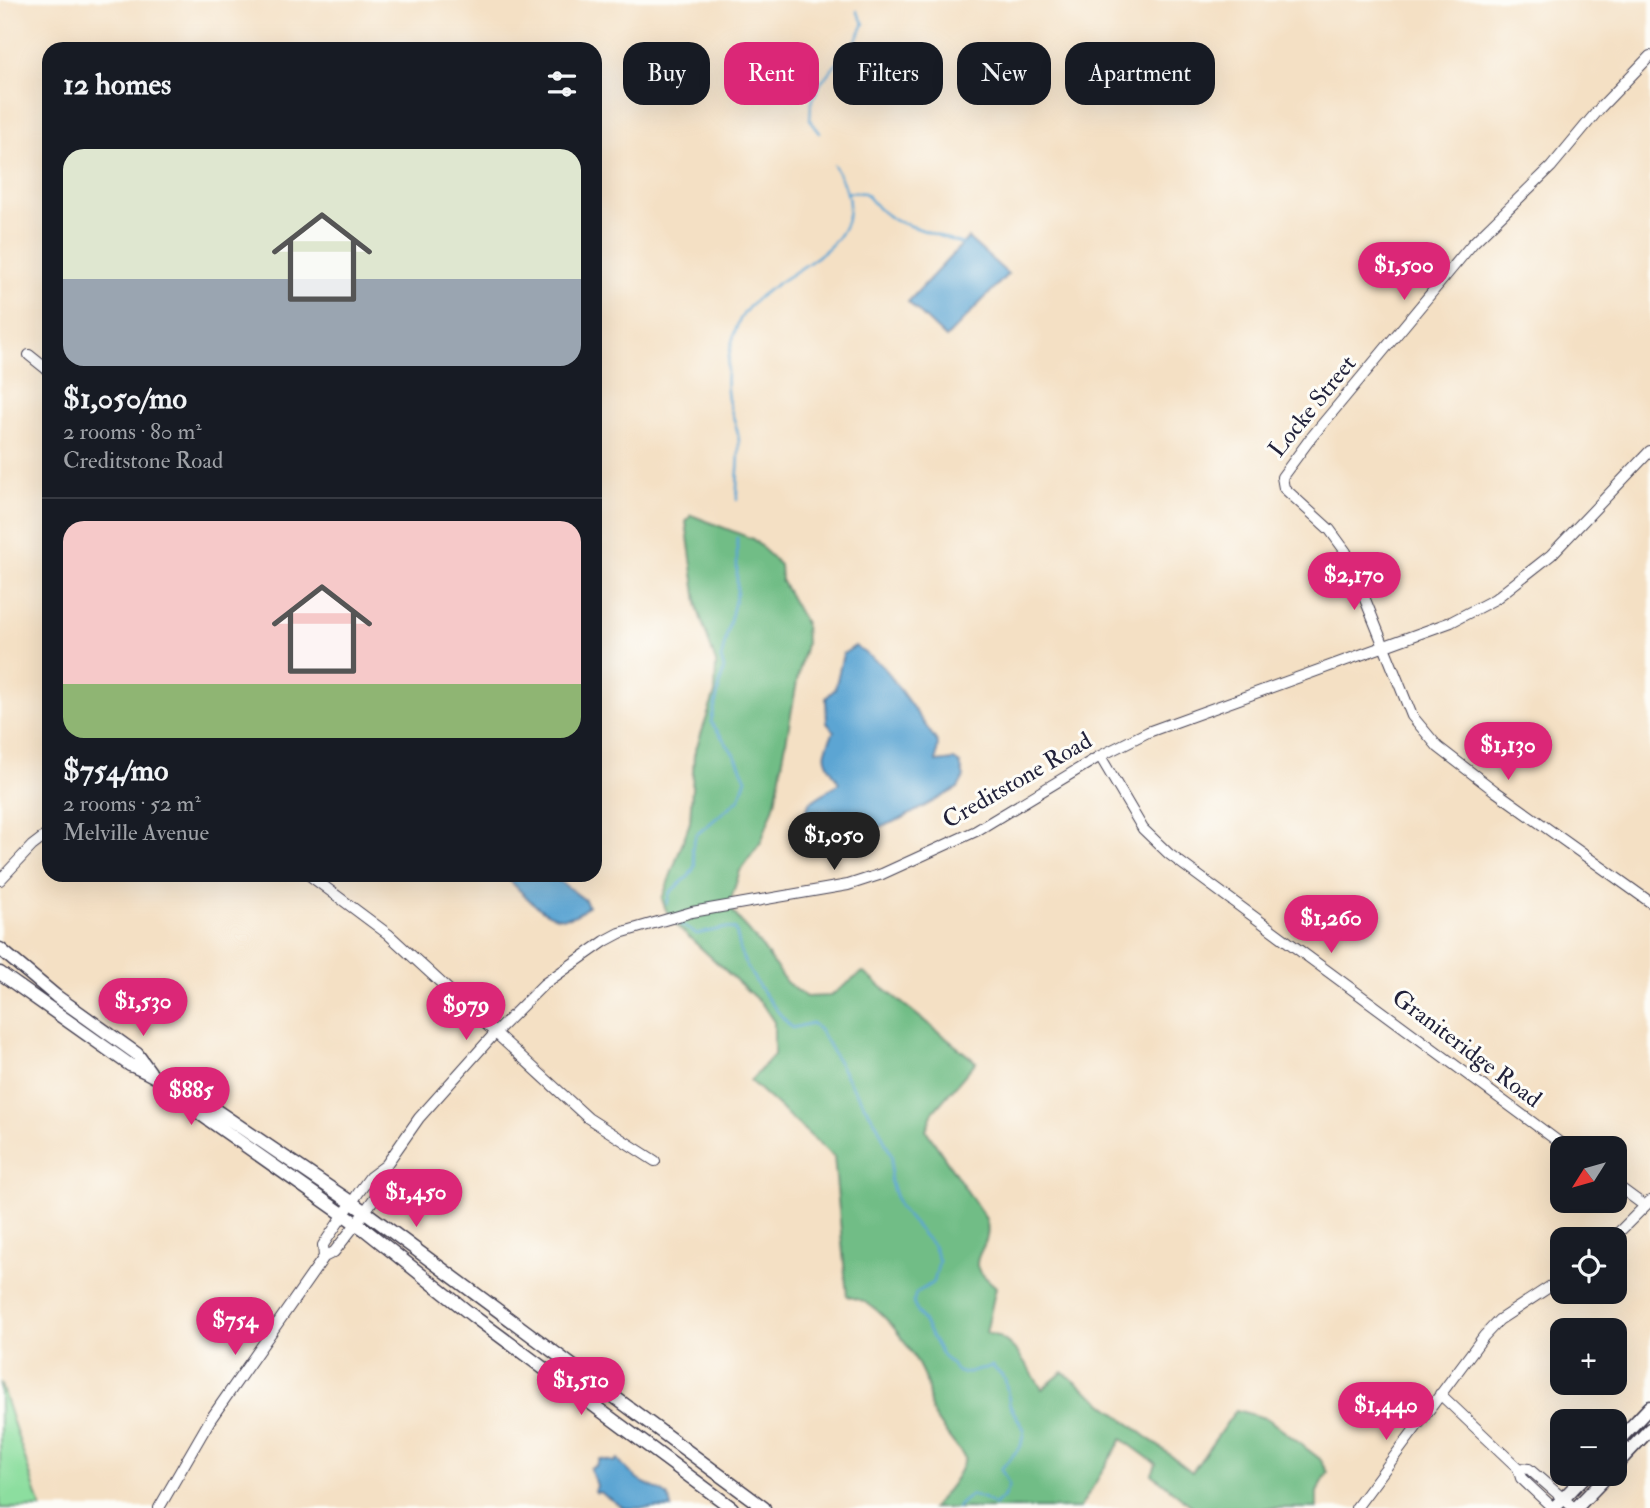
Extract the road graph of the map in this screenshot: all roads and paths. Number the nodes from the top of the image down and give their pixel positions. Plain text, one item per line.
1 (1650, 56) edge
2 (29, 355) dead end
3 (42, 365) edge
4 (1650, 451) edge
5 (1383, 647) junction
6 (1100, 757) junction
7 (42, 838) edge
8 (0, 880) edge
9 (319, 882) edge
10 (1650, 902) edge
11 (0, 949) edge
12 (0, 973) edge
13 (496, 1032) junction
14 (105, 1040) junction
15 (188, 1098) junction
16 (1551, 1136) edge
17 (655, 1161) dead end
18 (386, 1165) junction
19 (1628, 1192) edge
20 (351, 1203) junction
21 (1647, 1203) edge
22 (364, 1211) junction
23 (344, 1214) junction
24 (356, 1224) junction
25 (1624, 1227) edge
26 (324, 1257) junction
27 (1550, 1287) edge
28 (1440, 1394) junction
29 (1650, 1407) edge
30 (1650, 1429) edge
31 (1627, 1431) edge
32 (1627, 1453) edge
33 (1575, 1486) edge
34 (1597, 1486) edge
35 (1557, 1505) edge
36 (159, 1508) edge
37 (732, 1508) edge
38 (764, 1508) edge
39 (1356, 1508) edge
40 (1575, 1508) edge

1 - 5 street, Locke Street
2 - 3 street
4 - 5 street, Creditstone Road
5 - 6 street, Creditstone Road
5 - 10 street, Locke Street
6 - 13 street, Creditstone Road
6 - 16 street, Graniteridge Road
7 - 8 street
9 - 13 street
11 - 14 main road
12 - 14 main road
13 - 17 street
13 - 18 street, Creditstone Road
14 - 15 main road
15 - 20 main road
15 - 23 main road
18 - 20 street, Creditstone Road
18 - 22 street, Creditstone Road
19 - 21 street
20 - 22 main road
20 - 23 street, Creditstone Road
21 - 25 street
22 - 24 street, Creditstone Road
22 - 38 main road
23 - 24 main road
23 - 26 street, Creditstone Road
24 - 26 street, Creditstone Road
24 - 37 main road
26 - 36 street
27 - 28 street
28 - 35 street
28 - 39 street
29 - 31 main road
30 - 32 main road
33 - 35 main road
34 - 40 main road
35 - 40 street

